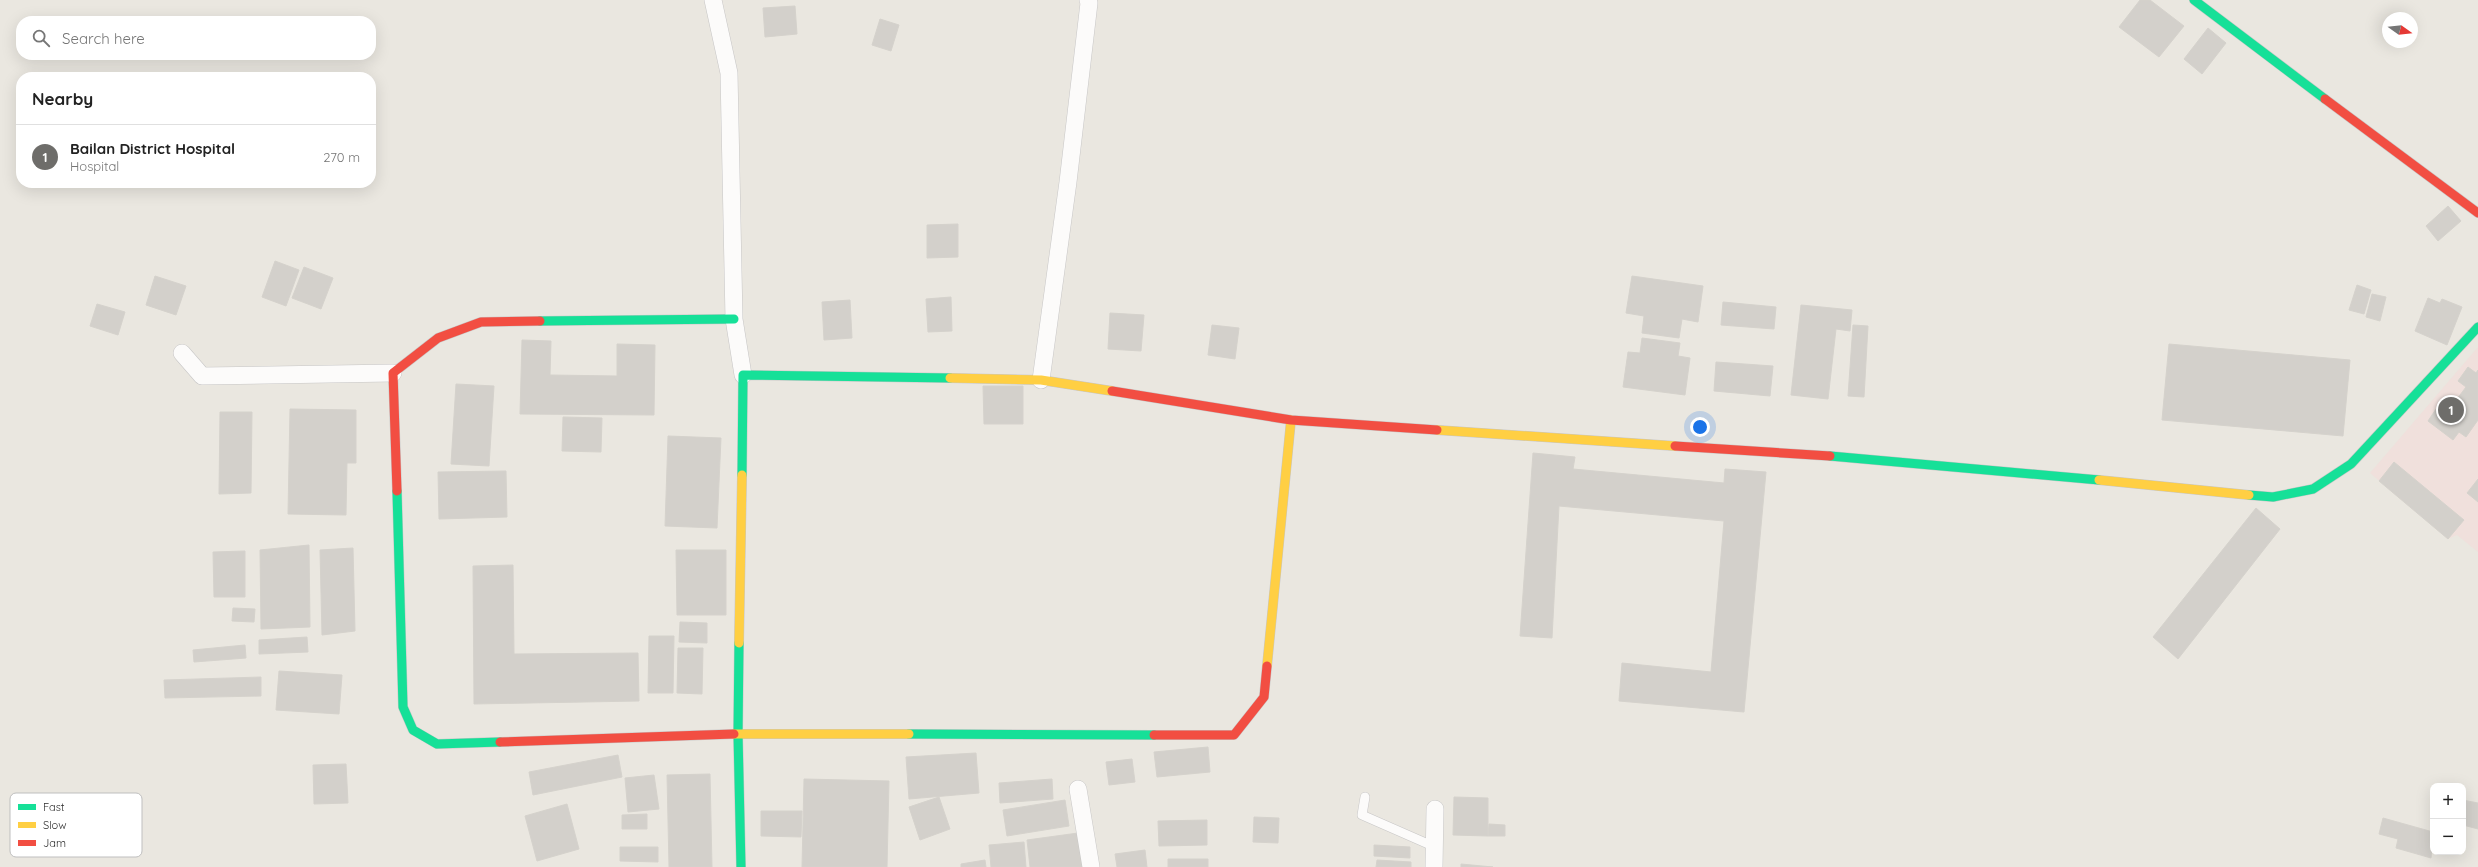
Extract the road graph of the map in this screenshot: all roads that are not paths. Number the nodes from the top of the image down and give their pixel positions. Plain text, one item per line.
1 (713, 0) edge
2 (1088, 0) edge
3 (2194, 0) edge
4 (2478, 213) edge
5 (734, 319) junction
6 (2478, 327) edge
7 (182, 353) dead end
8 (394, 373) junction
9 (743, 375) junction
10 (1041, 380) junction
11 (1291, 420) junction
12 (738, 734) junction
13 (1078, 790) dead end
14 (1365, 797) dead end
15 (1435, 809) dead end
16 (1435, 846) junction
17 (740, 867) edge
18 (1091, 867) edge
19 (1434, 867) edge

1 - 5 street
2 - 10 street
3 - 4 street
5 - 8 street
5 - 9 street
6 - 11 street
7 - 8 street
8 - 12 street
9 - 10 street
9 - 12 street
10 - 11 street
11 - 12 street
12 - 17 street
13 - 18 street
14 - 16 lane
15 - 16 street
16 - 19 street

